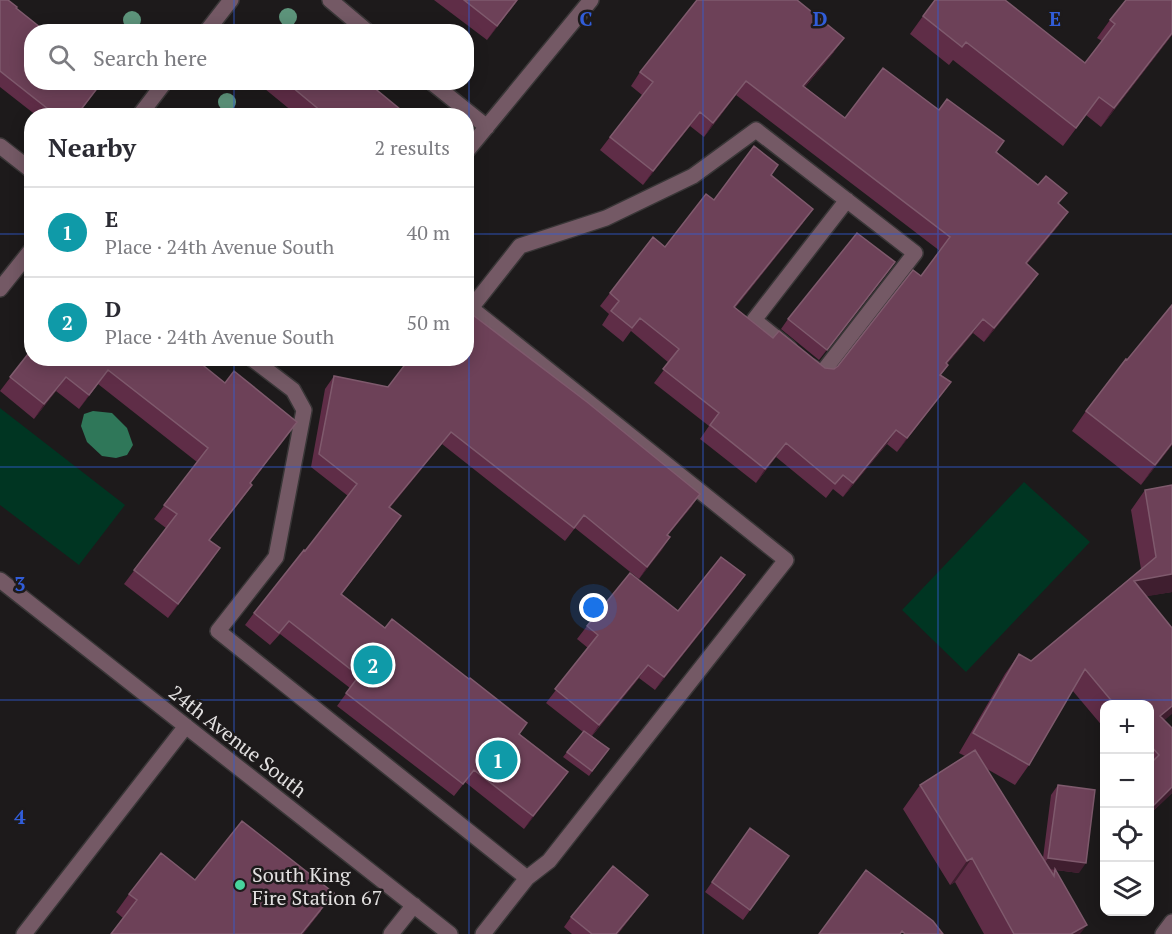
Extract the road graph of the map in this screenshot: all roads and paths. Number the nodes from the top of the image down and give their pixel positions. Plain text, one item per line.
1 (231, 0) edge
2 (330, 0) edge
3 (591, 0) edge
4 (212, 24) edge
5 (358, 24) edge
6 (159, 90) edge
7 (441, 90) edge
8 (145, 108) edge
9 (463, 108) edge
10 (474, 117) edge
11 (487, 127) junction
12 (474, 142) edge
13 (0, 147) edge
14 (24, 165) edge
15 (847, 200) junction
16 (24, 259) edge
17 (0, 289) edge
18 (474, 304) edge
19 (474, 310) edge
20 (262, 366) edge
21 (0, 580) edge
22 (186, 726) junction
23 (527, 878) junction
24 (414, 905) junction
25 (1172, 922) edge
26 (24, 934) edge
27 (391, 934) edge
28 (450, 934) edge
29 (483, 934) edge
30 (1163, 934) edge

1 - 4 street
2 - 5 street
3 - 11 street
6 - 8 street
7 - 9 street
10 - 11 street
11 - 12 street
13 - 14 street
15 - 15 street
15 - 18 street
16 - 17 street
19 - 23 street
20 - 23 street
21 - 22 street, 24th Avenue South
22 - 24 street, 24th Avenue South
22 - 26 street
23 - 29 street
24 - 27 street
24 - 28 street, 24th Avenue South
25 - 30 street

